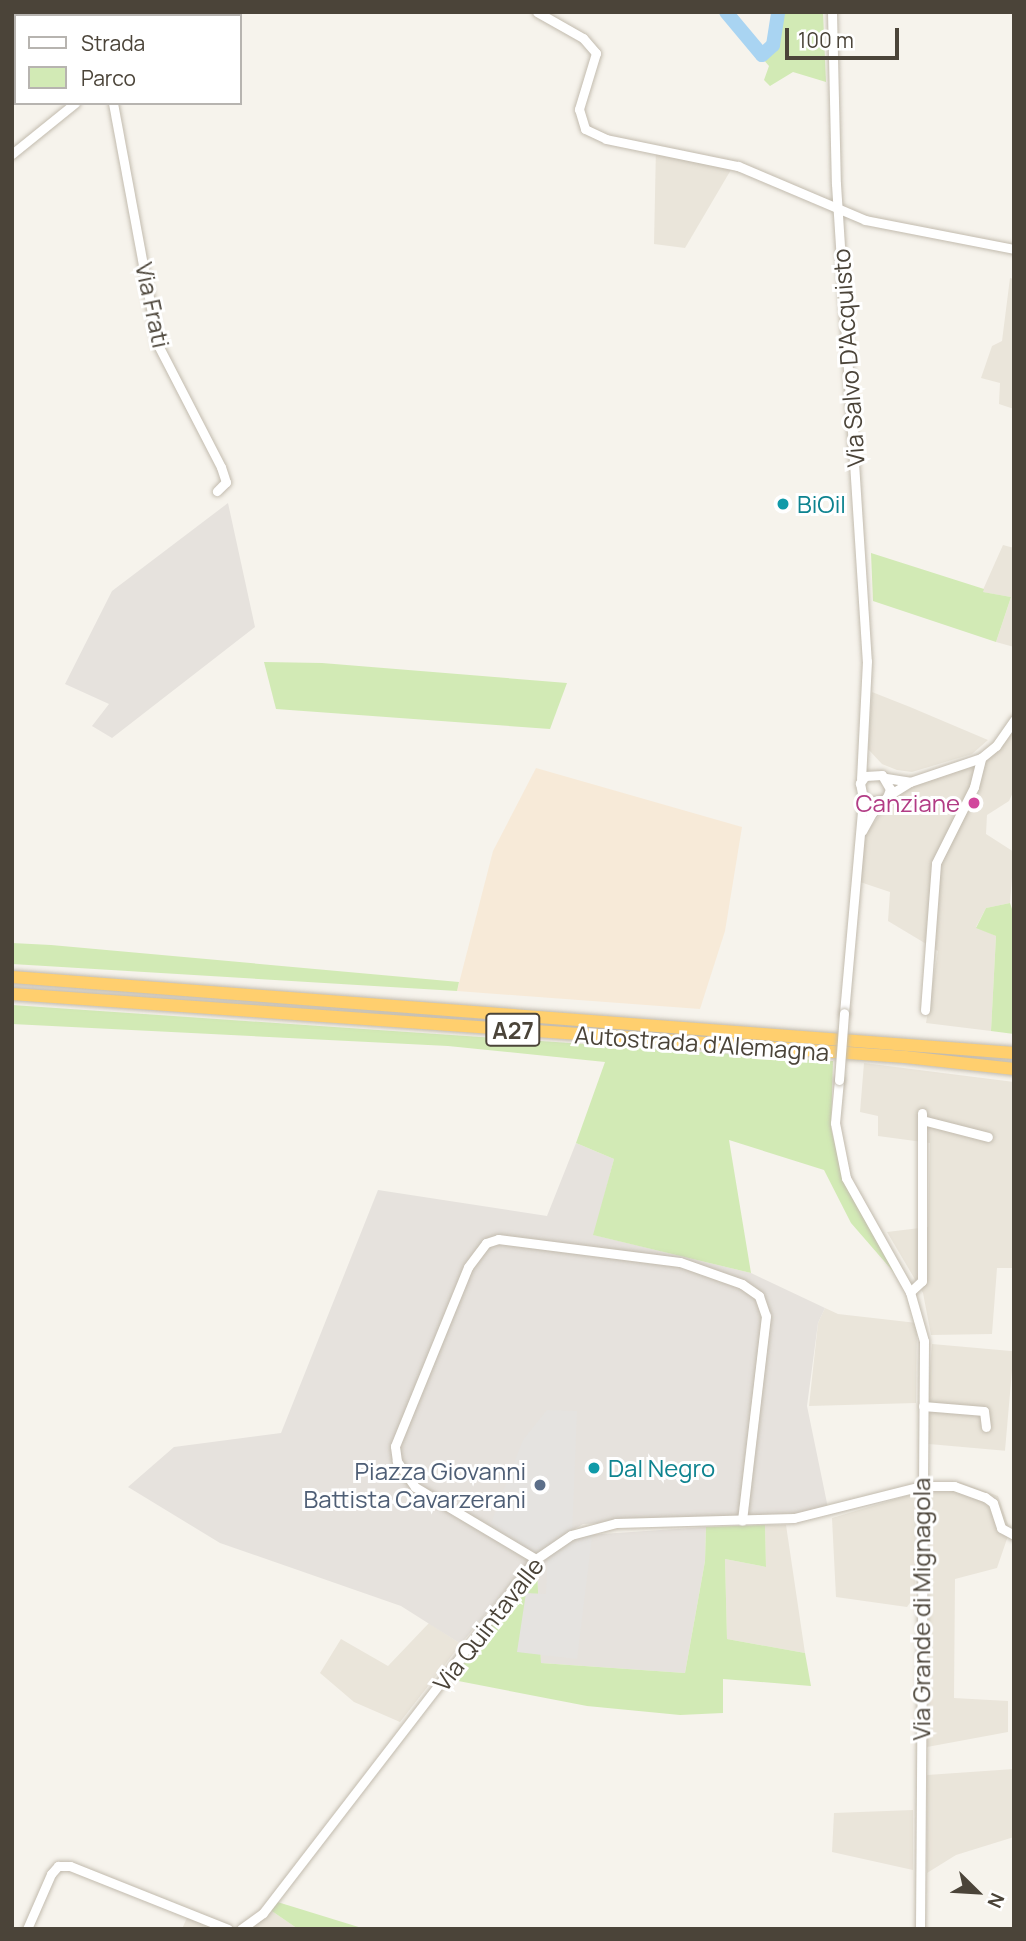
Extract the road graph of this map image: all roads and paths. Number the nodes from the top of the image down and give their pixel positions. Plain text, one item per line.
1 (537, 12) edge
2 (832, 12) edge
3 (73, 105) edge
4 (113, 105) edge
5 (12, 154) edge
6 (838, 211) junction
7 (1014, 249) edge
8 (217, 491) dead end
9 (1014, 720) edge
10 (861, 746) junction
11 (981, 758) junction
12 (882, 776) junction
13 (861, 779) junction
14 (910, 782) junction
15 (863, 798) junction
16 (885, 799) junction
17 (857, 846) junction
18 (12, 977) edge
19 (12, 994) edge
20 (925, 1010) dead end
21 (1014, 1053) edge
22 (1014, 1069) edge
23 (988, 1137) dead end
24 (910, 1292) junction
25 (923, 1406) junction
26 (986, 1427) dead end
27 (921, 1486) junction
28 (742, 1521) junction
29 (1014, 1535) edge
30 (536, 1559) junction
31 (27, 1929) edge
32 (228, 1929) edge
33 (241, 1929) edge
34 (920, 1929) edge

1 - 6 street
2 - 6 street, Via Salvo D'Acquisto
3 - 5 street
4 - 8 street, Via Frati
6 - 7 street
6 - 10 street, Via Salvo D'Acquisto
9 - 11 street
10 - 12 street
10 - 13 street, Via Salvo D'Acquisto
11 - 14 street
11 - 20 street
12 - 13 street
12 - 14 street
12 - 16 street
13 - 15 street, Via Salvo D'Acquisto
14 - 16 street
15 - 16 street
15 - 17 street, Via Salvo D'Acquisto
16 - 17 street, Via Salvo D'Acquisto
17 - 24 street, Via Salvo D'Acquisto, bridge
18 - 21 highway, Autostrada d'Alemagna / A27
19 - 22 highway, Autostrada d'Alemagna / A27
23 - 24 street
24 - 25 street, Via Grande di Mignagola
25 - 26 street
25 - 27 street, Via Grande di Mignagola
27 - 28 street, Via Quintavalle
27 - 29 street, Via Quintavalle
27 - 34 street, Via Grande di Mignagola
28 - 30 street, Via Quintavalle
28 - 30 street
30 - 33 street, Via Quintavalle
31 - 32 street

